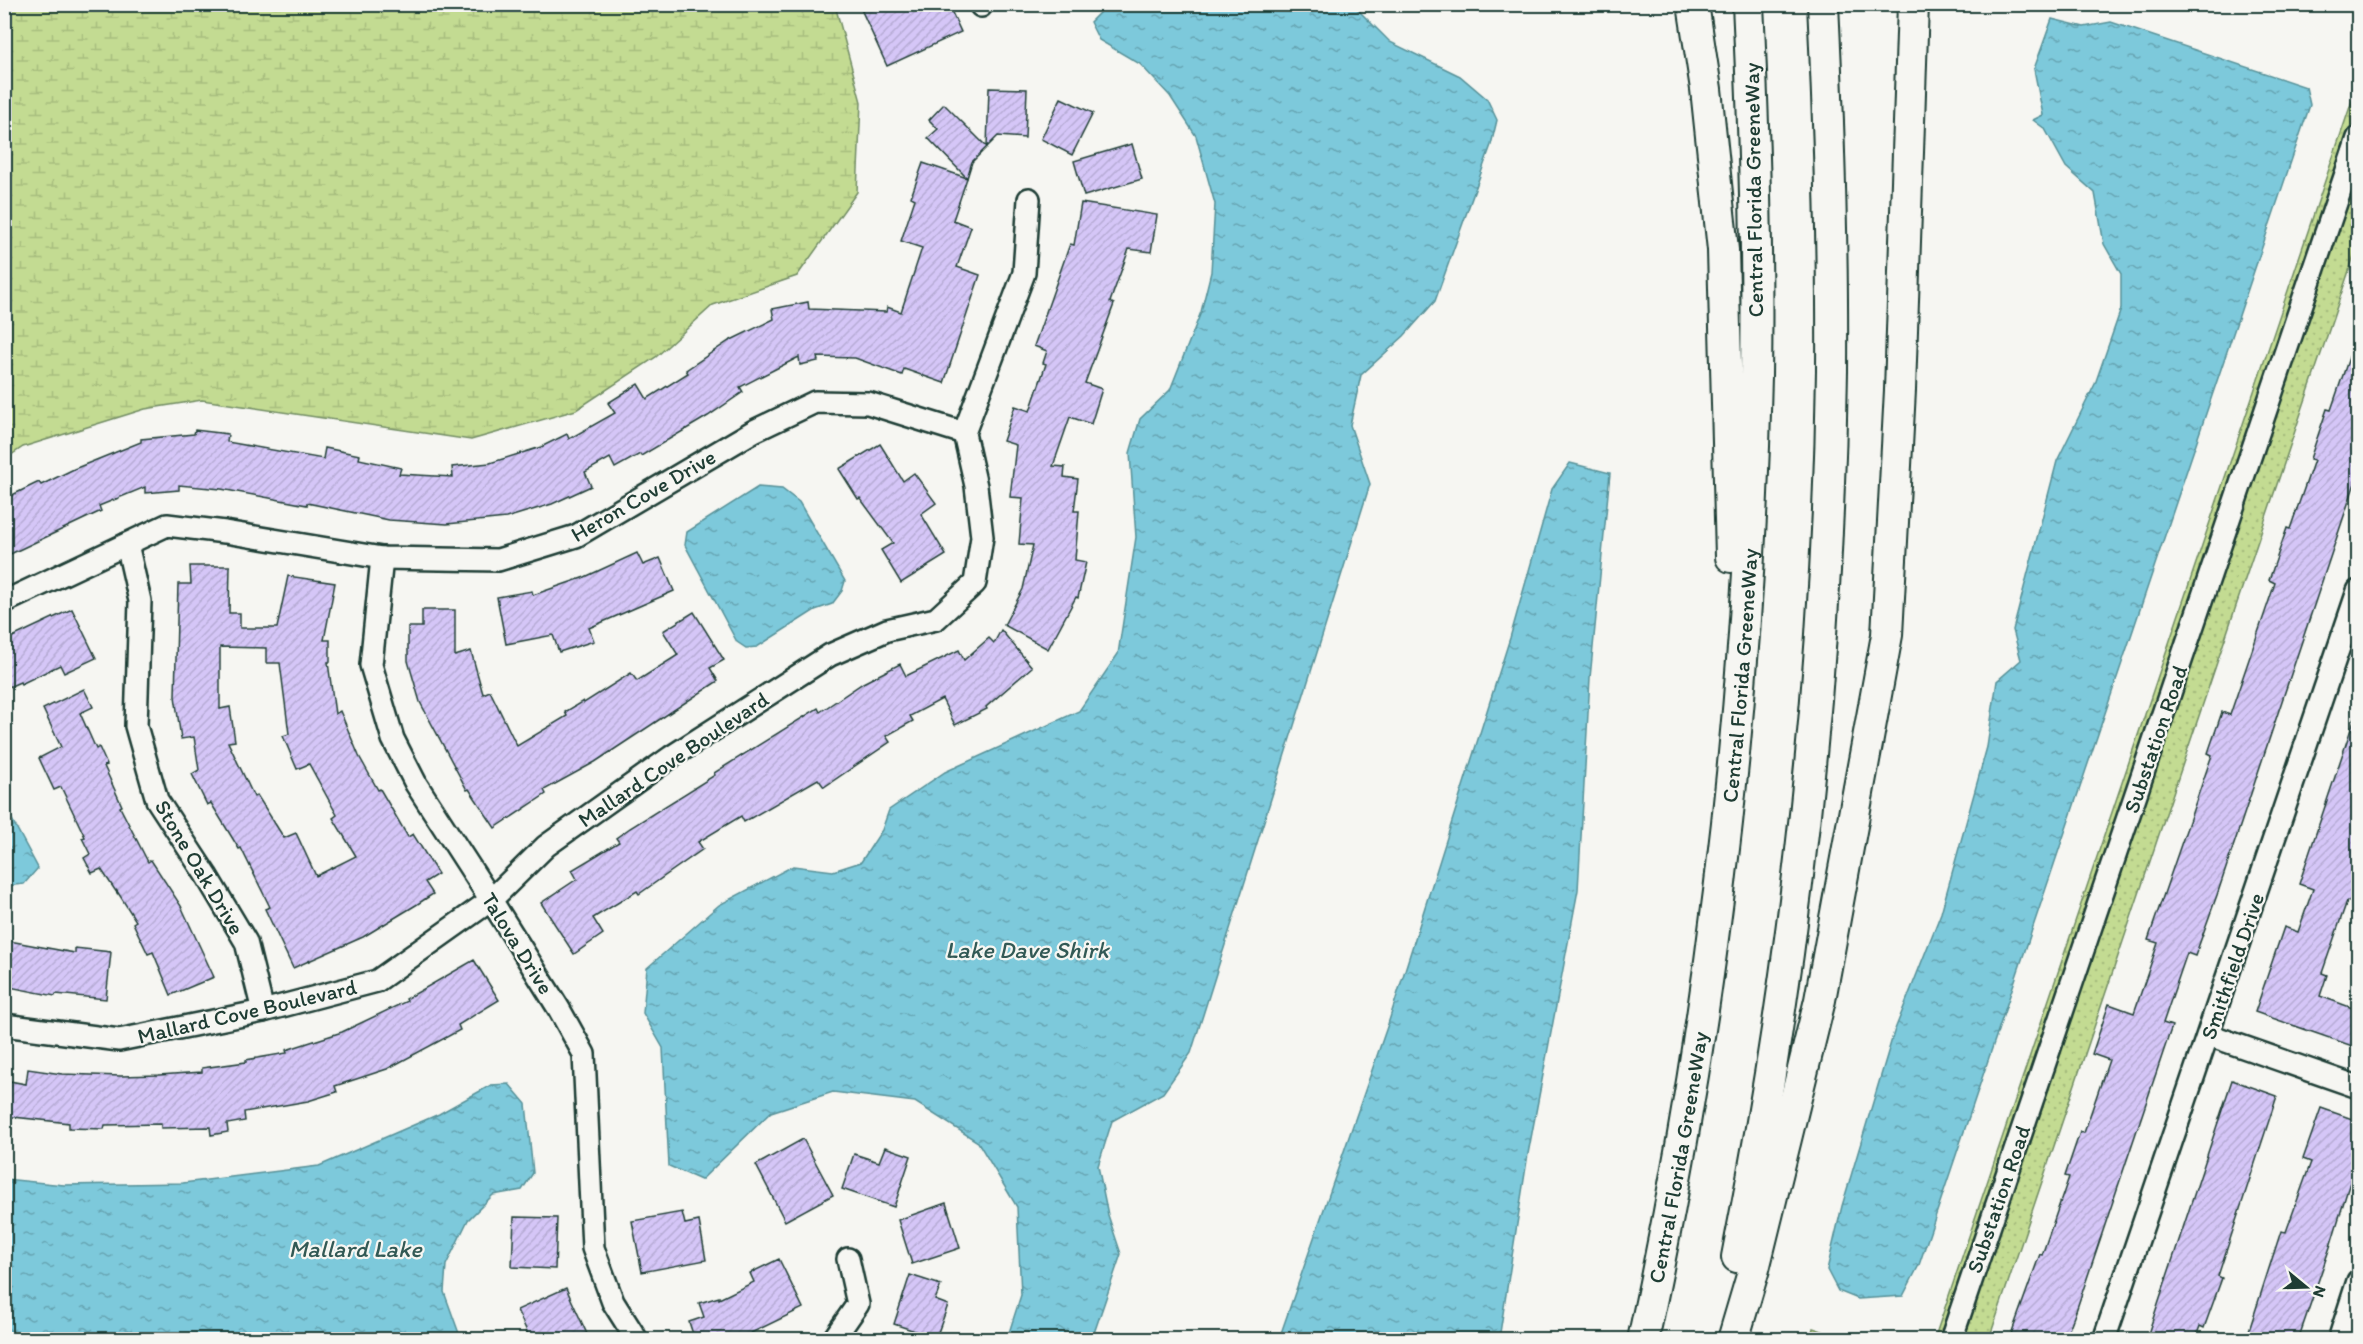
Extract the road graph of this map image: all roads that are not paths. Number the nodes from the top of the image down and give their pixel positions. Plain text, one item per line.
1 (1693, 4) edge
2 (1748, 4) edge
3 (1823, 4) edge
4 (1895, 4) edge
5 (1913, 4) edge
6 (2358, 138) edge
7 (1907, 148) junction
8 (1029, 199) dead end
9 (963, 433) junction
10 (127, 544) junction
11 (382, 558) junction
12 (2358, 591) edge
13 (4, 602) edge
14 (491, 900) junction
15 (1709, 970) junction
16 (263, 1011) junction
17 (4, 1025) edge
18 (2209, 1035) junction
19 (2358, 1087) edge
20 (848, 1259) dead end
21 (2358, 1281) edge
22 (637, 1340) edge
23 (833, 1340) edge
24 (1643, 1340) edge
25 (1720, 1340) edge
26 (1733, 1340) edge
27 (1951, 1340) edge
28 (2104, 1340) edge
29 (2339, 1340) edge

1 - 15 highway
2 - 15 highway, Central Florida GreeneWay
3 - 25 highway
4 - 7 highway
5 - 7 highway
6 - 27 street, Substation Road
7 - 26 highway
8 - 9 street
9 - 11 street, Heron Cove Drive
9 - 14 street, Mallard Cove Boulevard
10 - 11 street, Heron Cove Drive
10 - 13 street, Heron Cove Drive
10 - 16 street, Stone Oak Drive
11 - 14 street, Talova Drive
12 - 18 street, Smithfield Drive
14 - 16 street, Mallard Cove Boulevard
14 - 22 street, Talova Drive
15 - 24 highway, Central Florida GreeneWay
16 - 17 street, Mallard Cove Boulevard
18 - 19 street
18 - 28 street, Smithfield Drive
20 - 23 street
21 - 29 street

